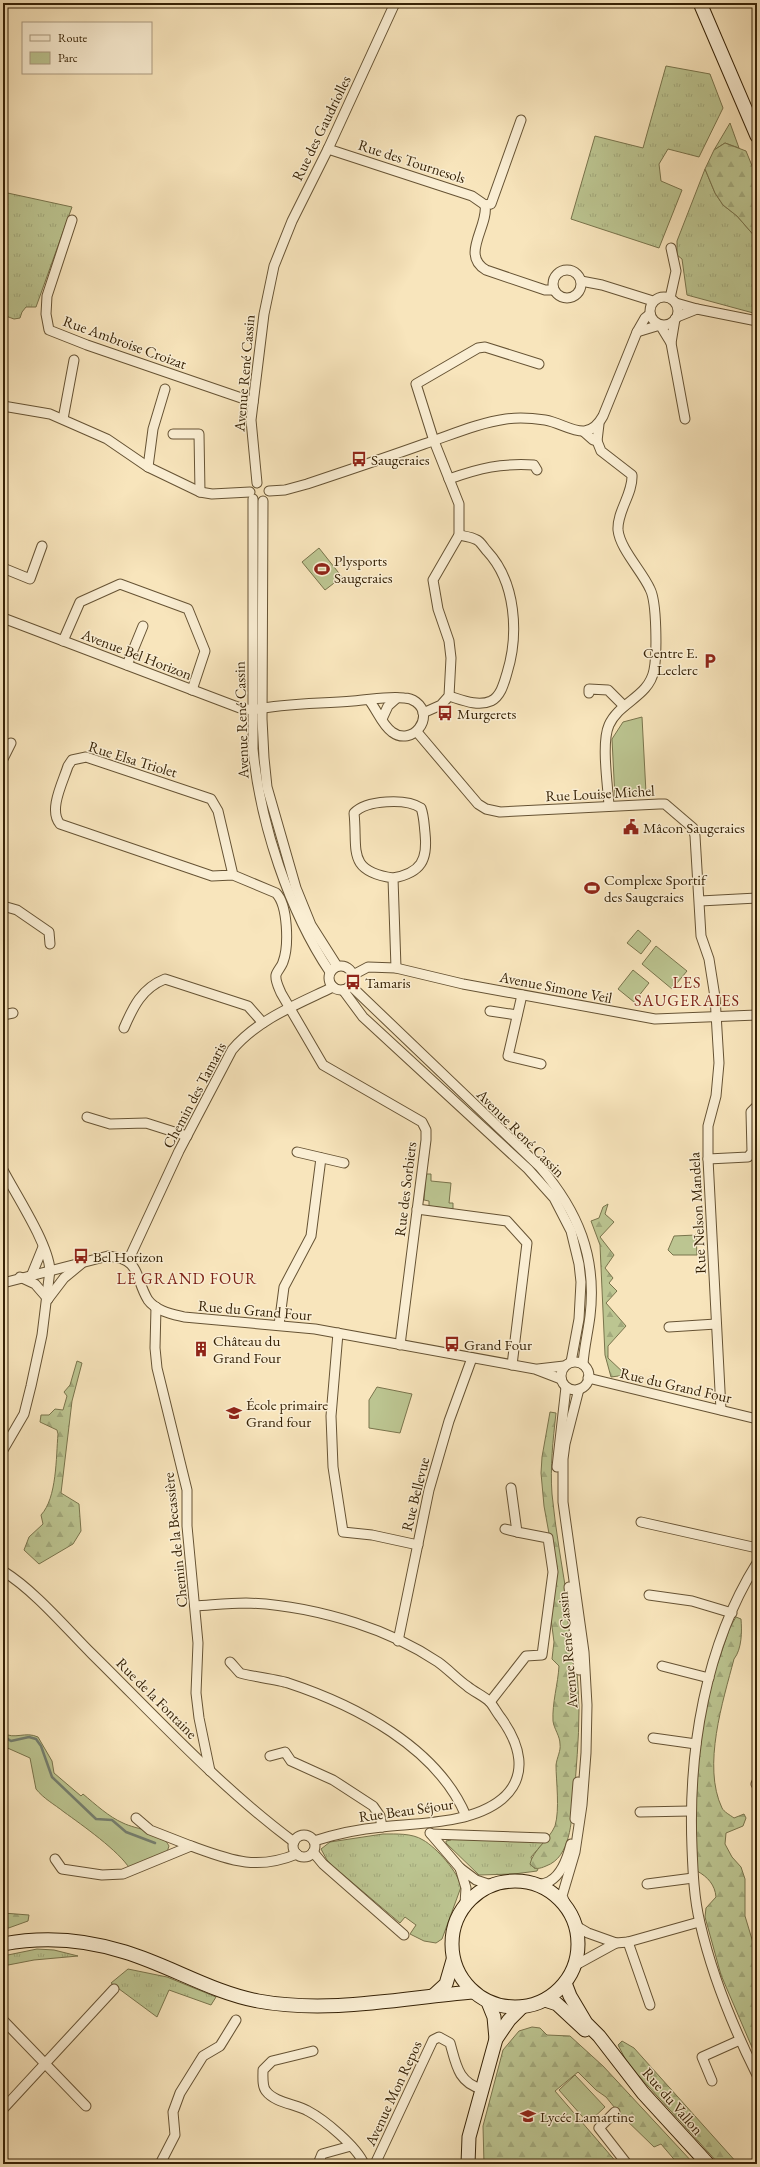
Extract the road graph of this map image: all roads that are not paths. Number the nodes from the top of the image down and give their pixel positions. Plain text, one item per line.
1 (395, 3) edge
2 (700, 3) edge
3 (521, 120) dead end
4 (757, 136) edge
5 (328, 149) junction
6 (485, 205) junction
7 (72, 220) dead end
8 (671, 248) dead end
9 (274, 266) joint
10 (581, 281) junction
11 (554, 290) junction
12 (653, 301) junction
13 (673, 301) junction
14 (697, 309) junction
15 (650, 314) junction
16 (676, 318) junction
17 (757, 321) edge
18 (660, 325) junction
19 (638, 332) junction
20 (671, 343) junction
21 (74, 360) dead end
22 (539, 364) dead end
23 (165, 389) dead end
24 (253, 402) junction
25 (3, 406) edge
26 (62, 419) junction
27 (685, 419) dead end
28 (599, 424) junction
29 (584, 432) junction
30 (173, 434) dead end
31 (434, 441) junction
32 (597, 441) junction
33 (148, 467) junction
34 (537, 470) dead end
35 (449, 479) junction
36 (257, 483) junction
37 (269, 491) junction
38 (200, 492) junction
39 (252, 496) junction
40 (264, 501) junction
41 (459, 535) junction
42 (42, 546) dead end
43 (3, 568) edge
44 (3, 618) edge
45 (143, 626) dead end
46 (63, 641) junction
47 (127, 665) junction
48 (192, 690) junction
49 (589, 693) dead end
50 (449, 696) junction
51 (397, 698) junction
52 (369, 700) junction
53 (624, 706) junction
54 (258, 709) junction
55 (423, 713) junction
56 (382, 719) junction
57 (417, 732) junction
58 (11, 743) dead end
59 (3, 759) edge
60 (609, 806) junction
61 (233, 875) junction
62 (393, 878) junction
63 (757, 898) edge
64 (700, 901) junction
65 (3, 906) edge
66 (50, 944) dead end
67 (396, 968) junction
68 (333, 969) junction
69 (353, 974) junction
70 (333, 987) junction
71 (347, 988) junction
72 (522, 995) junction
73 (290, 1008) junction
74 (490, 1011) dead end
75 (13, 1013) dead end
76 (3, 1014) edge
77 (517, 1015) junction
78 (757, 1015) edge
79 (716, 1016) junction
80 (263, 1023) junction
81 (124, 1028) dead end
82 (541, 1064) dead end
83 (757, 1106) edge
84 (87, 1117) dead end
85 (187, 1136) junction
86 (297, 1152) dead end
87 (321, 1158) junction
88 (708, 1158) junction
89 (344, 1163) dead end
90 (3, 1170) edge
91 (417, 1209) junction
92 (44, 1247) junction
93 (128, 1261) junction
94 (82, 1262) junction
95 (50, 1270) junction
96 (32, 1274) junction
97 (20, 1277) junction
98 (3, 1283) edge
99 (48, 1299) junction
100 (156, 1307) junction
101 (716, 1324) junction
102 (279, 1325) junction
103 (669, 1327) dead end
104 (338, 1333) junction
105 (400, 1345) junction
106 (472, 1358) junction
107 (568, 1364) junction
108 (583, 1364) junction
109 (512, 1365) junction
110 (535, 1369) junction
111 (588, 1378) junction
112 (564, 1383) junction
113 (579, 1389) junction
114 (721, 1410) junction
115 (757, 1419) edge
116 (3, 1450) edge
117 (511, 1488) dead end
118 (641, 1522) dead end
119 (505, 1529) dead end
120 (517, 1532) junction
121 (418, 1545) junction
122 (757, 1548) edge
123 (757, 1563) edge
124 (3, 1571) edge
125 (649, 1595) dead end
126 (195, 1606) junction
127 (732, 1613) junction
128 (398, 1641) junction
129 (230, 1662) dead end
130 (662, 1666) dead end
131 (709, 1678) junction
132 (490, 1702) junction
133 (653, 1738) dead end
134 (696, 1744) junction
135 (270, 1756) dead end
136 (210, 1771) junction
137 (690, 1811) junction
138 (640, 1812) dead end
139 (466, 1816) junction
140 (136, 1818) dead end
141 (422, 1824) junction
142 (382, 1827) junction
143 (431, 1834) junction
144 (546, 1838) dead end
145 (314, 1841) junction
146 (294, 1842) junction
147 (191, 1846) junction
148 (313, 1852) junction
149 (297, 1854) junction
150 (55, 1859) dead end
151 (460, 1868) junction
152 (693, 1878) junction
153 (647, 1884) dead end
154 (491, 1885) junction
155 (538, 1885) junction
156 (465, 1904) junction
157 (568, 1909) junction
158 (699, 1922) junction
159 (576, 1926) junction
160 (404, 1935) dead end
161 (628, 1942) junction
162 (616, 1943) junction
163 (3, 1944) edge
164 (453, 1960) junction
165 (574, 1966) junction
166 (565, 1983) junction
167 (114, 1989) dead end
168 (472, 1992) junction
169 (434, 1995) junction
170 (545, 2000) junction
171 (488, 2002) junction
172 (650, 2005) dead end
173 (522, 2007) junction
174 (3, 2020) edge
175 (236, 2020) dead end
176 (496, 2039) junction
177 (740, 2040) junction
178 (313, 2051) dead end
179 (616, 2058) junction
180 (45, 2065) junction
181 (757, 2075) edge
182 (712, 2081) dead end
183 (482, 2089) junction
184 (86, 2106) dead end
185 (3, 2109) edge
186 (614, 2112) dead end
187 (352, 2146) junction
188 (160, 2164) edge
189 (318, 2164) edge
190 (364, 2164) edge
191 (375, 2164) edge
192 (468, 2164) edge
193 (627, 2164) edge
194 (708, 2164) edge

1 - 5 street, Rue des Gaudriolles
2 - 4 street
3 - 6 street
5 - 6 street, Rue des Tournesols
5 - 9 street, Rue des Gaudriolles
6 - 11 street
7 - 24 street, Rue Ambroise Croizat
8 - 13 street
9 - 24 street, Avenue René Cassin
10 - 11 street
10 - 11 street
10 - 12 street
12 - 13 street
12 - 15 street
13 - 14 street
13 - 16 street
14 - 16 street
14 - 17 street
15 - 18 street
15 - 19 street
16 - 18 street
16 - 20 street
18 - 19 street
18 - 20 street
19 - 28 street
20 - 27 street
21 - 26 street
22 - 31 street
23 - 33 street
24 - 36 street, Avenue René Cassin
25 - 26 street
26 - 33 street
28 - 29 street
28 - 32 street
29 - 31 street
29 - 32 street
30 - 38 street
31 - 35 street
31 - 37 street
32 - 53 street
33 - 38 street
34 - 35 street
35 - 41 street
36 - 37 street
36 - 39 street
37 - 40 street
38 - 39 street
39 - 40 street
39 - 54 street, Avenue René Cassin
40 - 54 street, Avenue René Cassin
41 - 50 street
41 - 50 street
42 - 43 street
44 - 46 street, Avenue Bel Horizon
45 - 47 street
46 - 47 street, Avenue Bel Horizon
46 - 48 street
47 - 48 street, Avenue Bel Horizon
48 - 54 street, Avenue Bel Horizon
49 - 53 street
50 - 55 street
51 - 52 street, Avenue Bel Horizon
51 - 55 street
51 - 56 street
52 - 54 street, Avenue Bel Horizon
52 - 56 street
53 - 60 street
54 - 68 street, Avenue René Cassin
55 - 57 street
56 - 57 street
57 - 60 street, Rue Louise Michel
58 - 59 street
60 - 64 street, Rue Louise Michel
61 - 61 street, Rue Elsa Triolet
61 - 73 street, Rue Elsa Triolet
62 - 62 street
62 - 67 street
63 - 64 street
64 - 79 street, Rue Louise Michel
65 - 66 street
67 - 69 street, Avenue Simone Veil
67 - 72 street, Avenue Simone Veil
68 - 69 street
68 - 70 street
69 - 71 street
70 - 71 street
70 - 73 street, Chemin des Tamaris
71 - 107 street, Avenue René Cassin
71 - 108 street, Avenue René Cassin
72 - 77 street
72 - 79 street, Avenue Simone Veil
73 - 80 street, Chemin des Tamaris
73 - 91 street, Rue des Sorbiers
74 - 77 street
75 - 76 street
77 - 82 street
78 - 79 street, Avenue Simone Veil
79 - 88 street, Rue Nelson Mandela
80 - 81 street
80 - 85 street, Chemin des Tamaris
83 - 88 street
84 - 85 street
85 - 93 street, Chemin des Tamaris
86 - 87 street
87 - 89 street
87 - 102 street
88 - 101 street, Rue Nelson Mandela
90 - 92 street
91 - 105 street, Rue des Sorbiers
91 - 109 street
92 - 95 street
92 - 96 street
93 - 94 street
93 - 100 street, Rue du Grand Four
94 - 95 street
94 - 99 street
95 - 96 street
95 - 99 street
96 - 97 street
97 - 98 street
97 - 99 street
99 - 116 street
100 - 102 street, Rue du Grand Four
100 - 126 street, Chemin de la Becassière
101 - 103 street
101 - 114 street, Rue Nelson Mandela
102 - 104 street, Rue du Grand Four
104 - 105 street, Rue du Grand Four
104 - 121 street
105 - 106 street, Rue du Grand Four
106 - 109 street, Rue du Grand Four
106 - 121 street, Rue Bellevue
107 - 108 street
107 - 110 street, Rue du Grand Four
107 - 112 street
108 - 111 street
109 - 110 street, Rue du Grand Four
110 - 112 street, Rue du Grand Four
111 - 113 street
111 - 114 street, Rue du Grand Four
112 - 113 street
112 - 155 street, Avenue René Cassin
113 - 157 street, Avenue René Cassin
114 - 115 street, Rue du Grand Four
117 - 120 street
118 - 122 street
119 - 120 street
120 - 132 street
121 - 128 street, Rue Bellevue
123 - 127 street
124 - 136 street, Rue de la Fontaine
125 - 127 street
126 - 128 street, Rue Beau Séjour
126 - 136 street, Chemin de la Becassière
127 - 131 street
128 - 132 street, Rue Beau Séjour
129 - 139 street
130 - 131 street
131 - 134 street
132 - 139 street, Rue Beau Séjour
133 - 134 street
134 - 137 street
135 - 142 street
136 - 146 street, Rue de la Fontaine
137 - 138 street
137 - 152 street
139 - 141 street, Rue Beau Séjour
140 - 147 street
141 - 142 street, Rue Beau Séjour
141 - 143 street
142 - 145 street, Rue Beau Séjour
143 - 144 street
143 - 151 street
145 - 146 street
145 - 148 street
146 - 149 street
147 - 149 street
147 - 150 street
148 - 149 street
148 - 160 street
151 - 154 street
151 - 156 street
152 - 153 street
152 - 158 street
154 - 155 street
154 - 156 street
155 - 157 street
156 - 164 street
157 - 159 street
158 - 161 street
158 - 177 street
159 - 162 street
159 - 165 street
161 - 162 street
161 - 172 street
162 - 165 street
163 - 169 street
164 - 168 street
164 - 169 street
165 - 166 street
166 - 170 street
166 - 179 street, Rue du Vallon
167 - 180 street
168 - 169 street
168 - 171 street
170 - 173 street
170 - 179 street, Rue du Vallon
171 - 173 street
171 - 176 street
173 - 176 street
174 - 180 street
175 - 188 street
176 - 183 street
177 - 181 street
177 - 182 street
178 - 187 street
179 - 194 street, Rue du Vallon
180 - 184 street
180 - 185 street
183 - 191 street, Avenue Mon Repos
183 - 192 street
186 - 193 street
187 - 189 street
187 - 190 street

